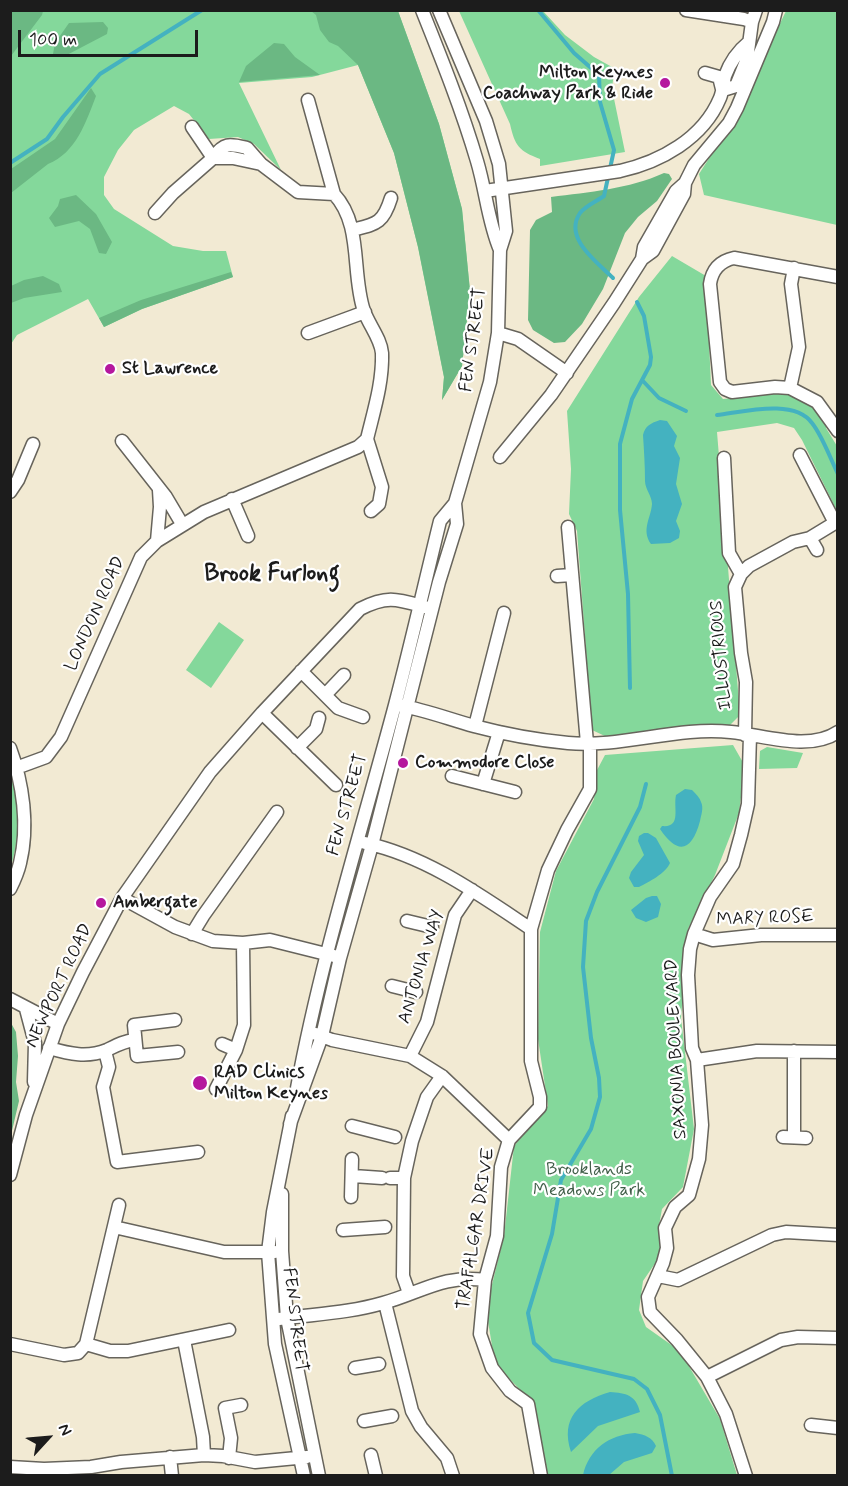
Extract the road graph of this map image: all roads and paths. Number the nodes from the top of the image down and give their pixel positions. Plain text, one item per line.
1 (422, 10) edge
2 (439, 10) edge
3 (686, 10) edge
4 (776, 10) edge
5 (754, 16) edge
6 (705, 73) dead end
7 (721, 95) junction
8 (308, 100) dead end
9 (737, 108) junction
10 (192, 127) dead end
11 (213, 158) junction
12 (503, 188) junction
13 (485, 191) junction
14 (334, 194) junction
15 (391, 198) dead end
16 (155, 213) dead end
17 (352, 230) junction
18 (500, 250) junction
19 (794, 268) junction
20 (837, 277) edge
21 (365, 312) junction
22 (308, 333) dead end
23 (498, 333) junction
24 (567, 373) junction
25 (790, 388) junction
26 (837, 430) edge
27 (367, 439) junction
28 (122, 441) dead end
29 (33, 444) dead end
30 (800, 455) dead end
31 (500, 457) dead end
32 (724, 458) dead end
33 (159, 490) junction
34 (10, 492) edge
35 (232, 499) junction
36 (455, 502) junction
37 (371, 511) dead end
38 (836, 523) edge
39 (182, 524) junction
40 (568, 527) dead end
41 (248, 536) dead end
42 (810, 538) junction
43 (157, 541) junction
44 (817, 550) dead end
45 (741, 574) junction
46 (572, 575) junction
47 (557, 576) dead end
48 (419, 606) junction
49 (432, 609) junction
50 (504, 613) dead end
51 (301, 671) junction
52 (344, 675) dead end
53 (326, 695) junction
54 (401, 706) junction
55 (262, 713) junction
56 (363, 717) dead end
57 (318, 718) dead end
58 (475, 726) junction
59 (499, 732) junction
60 (837, 732) edge
61 (748, 735) junction
62 (589, 743) junction
63 (10, 748) edge
64 (297, 748) junction
65 (16, 768) junction
66 (452, 776) dead end
67 (483, 784) junction
68 (336, 785) dead end
69 (515, 792) dead end
70 (277, 812) dead end
71 (356, 842) junction
72 (372, 845) junction
73 (10, 889) edge
74 (472, 890) junction
75 (122, 898) junction
76 (407, 921) dead end
77 (531, 929) junction
78 (442, 930) junction
79 (192, 934) junction
80 (694, 934) junction
81 (837, 935) edge
82 (243, 942) junction
83 (326, 954) junction
84 (340, 958) junction
85 (392, 986) dead end
86 (425, 994) junction
87 (10, 999) edge
88 (26, 1009) junction
89 (176, 1020) dead end
90 (58, 1024) junction
91 (307, 1031) junction
92 (322, 1036) junction
93 (135, 1040) junction
94 (222, 1044) dead end
95 (49, 1048) junction
96 (236, 1050) junction
97 (105, 1051) junction
98 (794, 1051) junction
99 (178, 1052) dead end
100 (837, 1052) edge
101 (410, 1056) junction
102 (697, 1060) junction
103 (442, 1076) junction
104 (216, 1089) dead end
105 (34, 1092) junction
106 (290, 1124) junction
107 (352, 1126) dead end
108 (795, 1137) dead end
109 (403, 1139) junction
110 (509, 1140) junction
111 (198, 1152) dead end
112 (352, 1159) dead end
113 (282, 1168) junction
114 (10, 1174) edge
115 (353, 1176) junction
116 (404, 1178) junction
117 (351, 1197) dead end
118 (119, 1205) dead end
119 (394, 1226) junction
120 (114, 1227) junction
121 (343, 1230) dead end
122 (837, 1235) edge
123 (282, 1251) junction
124 (268, 1252) junction
125 (658, 1276) junction
126 (485, 1280) junction
127 (409, 1293) junction
128 (385, 1303) junction
129 (287, 1317) junction
130 (272, 1320) junction
131 (229, 1330) dead end
132 (837, 1338) edge
133 (184, 1340) junction
134 (10, 1344) edge
135 (87, 1344) junction
136 (390, 1361) junction
137 (355, 1368) dead end
138 (706, 1377) junction
139 (241, 1405) dead end
140 (402, 1413) junction
141 (364, 1421) dead end
142 (812, 1425) dead end
143 (837, 1428) edge
144 (204, 1455) junction
145 (371, 1455) dead end
146 (314, 1456) junction
147 (170, 1457) junction
148 (229, 1458) junction
149 (300, 1459) junction
150 (10, 1467) edge
151 (92, 1472) edge
152 (172, 1476) edge
153 (304, 1476) edge
154 (319, 1476) edge
155 (376, 1476) edge
156 (453, 1476) edge
157 (541, 1476) edge
158 (746, 1476) edge

1 - 13 street, FEN STREET
2 - 12 street, FEN STREET
3 - 5 street
4 - 9 street
5 - 7 street
6 - 7 street
7 - 9 street
7 - 12 street
8 - 14 street
9 - 24 street
10 - 11 street
11 - 14 street
11 - 16 street
12 - 13 street
12 - 18 street, FEN STREET
13 - 18 street, FEN STREET
14 - 17 street
15 - 17 street
17 - 21 street
18 - 23 street, FEN STREET
19 - 20 street
19 - 25 street
19 - 25 street
21 - 22 street
21 - 27 street
23 - 24 street
23 - 36 street, FEN STREET
24 - 31 street
25 - 26 street
27 - 35 street, LONDON ROAD
27 - 37 street
28 - 33 street
29 - 34 street
30 - 38 street
32 - 45 street
33 - 39 street
33 - 43 street
35 - 39 street, LONDON ROAD
35 - 41 street
36 - 48 street, FEN STREET
36 - 49 street, FEN STREET
38 - 42 street
39 - 43 street, LONDON ROAD
40 - 46 street, TRAFALGAR DRIVE
42 - 44 street
42 - 45 street
43 - 65 street, LONDON ROAD
45 - 61 street, ILLUSTRIOUS
46 - 47 street
46 - 62 street, TRAFALGAR DRIVE
48 - 49 street, NEWPORT ROAD
48 - 51 street, NEWPORT ROAD
48 - 54 street, FEN STREET
49 - 54 street, FEN STREET
50 - 58 street
51 - 53 street
51 - 55 street, NEWPORT ROAD
52 - 53 street
53 - 56 street
54 - 58 street
54 - 71 street, FEN STREET
54 - 72 street, FEN STREET
55 - 64 street
55 - 75 street, NEWPORT ROAD
57 - 64 street
58 - 59 street
59 - 62 street
59 - 67 street
60 - 61 street
61 - 62 street
61 - 80 street, SAXONIA BOULEVARD
62 - 77 street, TRAFALGAR DRIVE
63 - 65 street
64 - 68 street
65 - 73 street
66 - 67 street
67 - 69 street
70 - 79 street
71 - 72 street
71 - 83 street, FEN STREET
72 - 74 street
72 - 84 street, FEN STREET
74 - 77 street
74 - 78 street, ANTONIA WAY
75 - 79 street
75 - 90 street, NEWPORT ROAD
76 - 78 street
77 - 110 street, TRAFALGAR DRIVE
78 - 86 street, ANTONIA WAY
79 - 82 street
80 - 81 street, MARY ROSE
80 - 102 street, SAXONIA BOULEVARD
82 - 83 street
82 - 96 street
83 - 84 street
83 - 91 street, FEN STREET
84 - 92 street, FEN STREET
85 - 86 street
86 - 101 street, ANTONIA WAY
87 - 88 street
88 - 90 street
88 - 105 street
89 - 93 street
90 - 95 street, NEWPORT ROAD
91 - 92 street
91 - 106 street, FEN STREET
92 - 101 street
92 - 106 street, FEN STREET
93 - 97 street
93 - 99 street
94 - 96 street
95 - 97 street
95 - 105 street, NEWPORT ROAD
96 - 104 street
97 - 111 street
98 - 100 street
98 - 102 street
98 - 108 street
101 - 103 street
102 - 125 street, SAXONIA BOULEVARD
103 - 109 street
103 - 110 street
105 - 114 street, NEWPORT ROAD
106 - 113 street, FEN STREET
107 - 109 street
109 - 116 street
110 - 126 street, TRAFALGAR DRIVE
112 - 115 street
113 - 123 street, FEN STREET
113 - 124 street, FEN STREET
115 - 116 street
115 - 117 street
116 - 119 street
118 - 120 street
119 - 121 street
119 - 127 street
120 - 124 street
120 - 135 street
122 - 125 street
123 - 124 street
123 - 129 street, FEN STREET
124 - 130 street, FEN STREET
125 - 138 street, SAXONIA BOULEVARD
126 - 127 street
126 - 157 street, TRAFALGAR DRIVE
127 - 128 street
128 - 129 street
128 - 136 street
129 - 130 street
129 - 146 street, FEN STREET
130 - 149 street, FEN STREET
131 - 133 street
132 - 138 street
133 - 135 street
133 - 144 street
134 - 135 street
136 - 137 street
136 - 140 street
138 - 158 street, SAXONIA BOULEVARD
139 - 148 street
140 - 141 street
140 - 156 street
142 - 143 street
144 - 147 street
144 - 148 street
145 - 155 street
146 - 149 street
146 - 154 street, FEN STREET
147 - 151 street
147 - 152 street
148 - 149 street
149 - 153 street, FEN STREET
150 - 151 street

